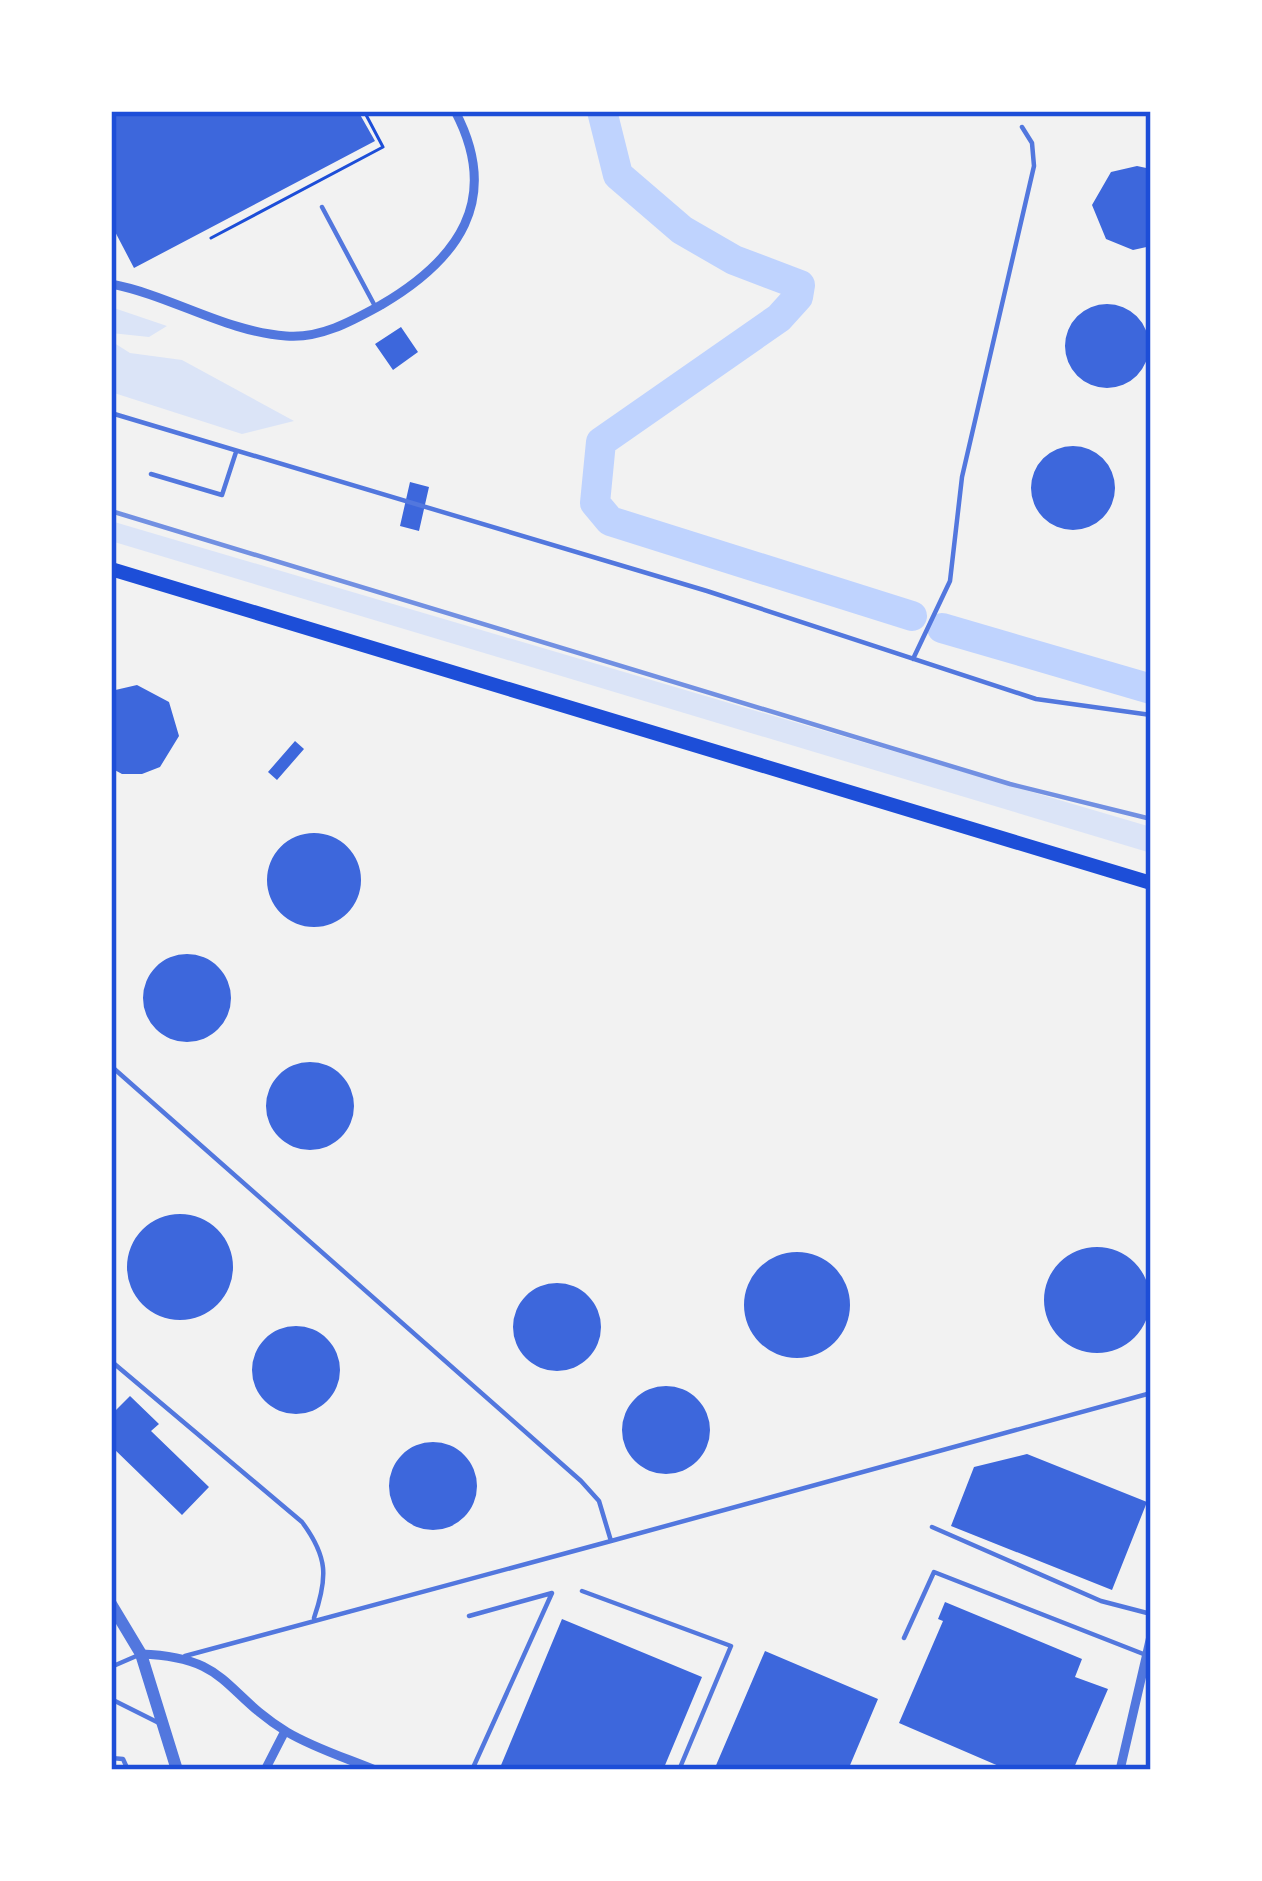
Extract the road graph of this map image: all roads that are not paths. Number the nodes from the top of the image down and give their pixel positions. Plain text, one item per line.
1 (455, 111) edge
2 (1022, 128) dead end
3 (322, 207) dead end
4 (111, 284) edge
5 (376, 308) junction
6 (111, 413) edge
7 (236, 452) junction
8 (151, 474) dead end
9 (111, 569) edge
10 (913, 658) junction
11 (1151, 715) edge
12 (1151, 883) edge
13 (111, 1066) edge
14 (111, 1361) edge
15 (1151, 1393) edge
16 (932, 1527) dead end
17 (611, 1540) junction
18 (582, 1591) dead end
19 (111, 1604) edge
20 (1151, 1614) edge
21 (469, 1616) dead end
22 (314, 1618) junction
23 (1151, 1636) edge
24 (904, 1638) dead end
25 (141, 1654) junction
26 (185, 1655) junction
27 (1146, 1655) junction
28 (111, 1667) edge
29 (1146, 1687) edge
30 (111, 1699) edge
31 (165, 1728) junction
32 (285, 1731) junction
33 (111, 1758) edge
34 (127, 1768) edge
35 (177, 1770) edge
36 (265, 1770) edge
37 (375, 1770) edge
38 (472, 1770) edge
39 (679, 1770) edge
40 (1120, 1770) edge

1 - 5 street
2 - 10 lane
3 - 5 lane
4 - 5 street
6 - 7 lane
7 - 8 lane
7 - 10 lane
9 - 12 main road
10 - 11 lane
13 - 17 lane
14 - 22 lane
15 - 17 lane
16 - 20 lane
17 - 22 lane
18 - 39 lane
19 - 25 street
21 - 38 lane
22 - 26 lane
23 - 27 street
24 - 27 lane
25 - 26 street
25 - 28 lane
25 - 31 street
26 - 32 street
27 - 29 street
29 - 40 street
30 - 31 lane
31 - 35 street
32 - 36 street
32 - 37 street
33 - 34 lane

